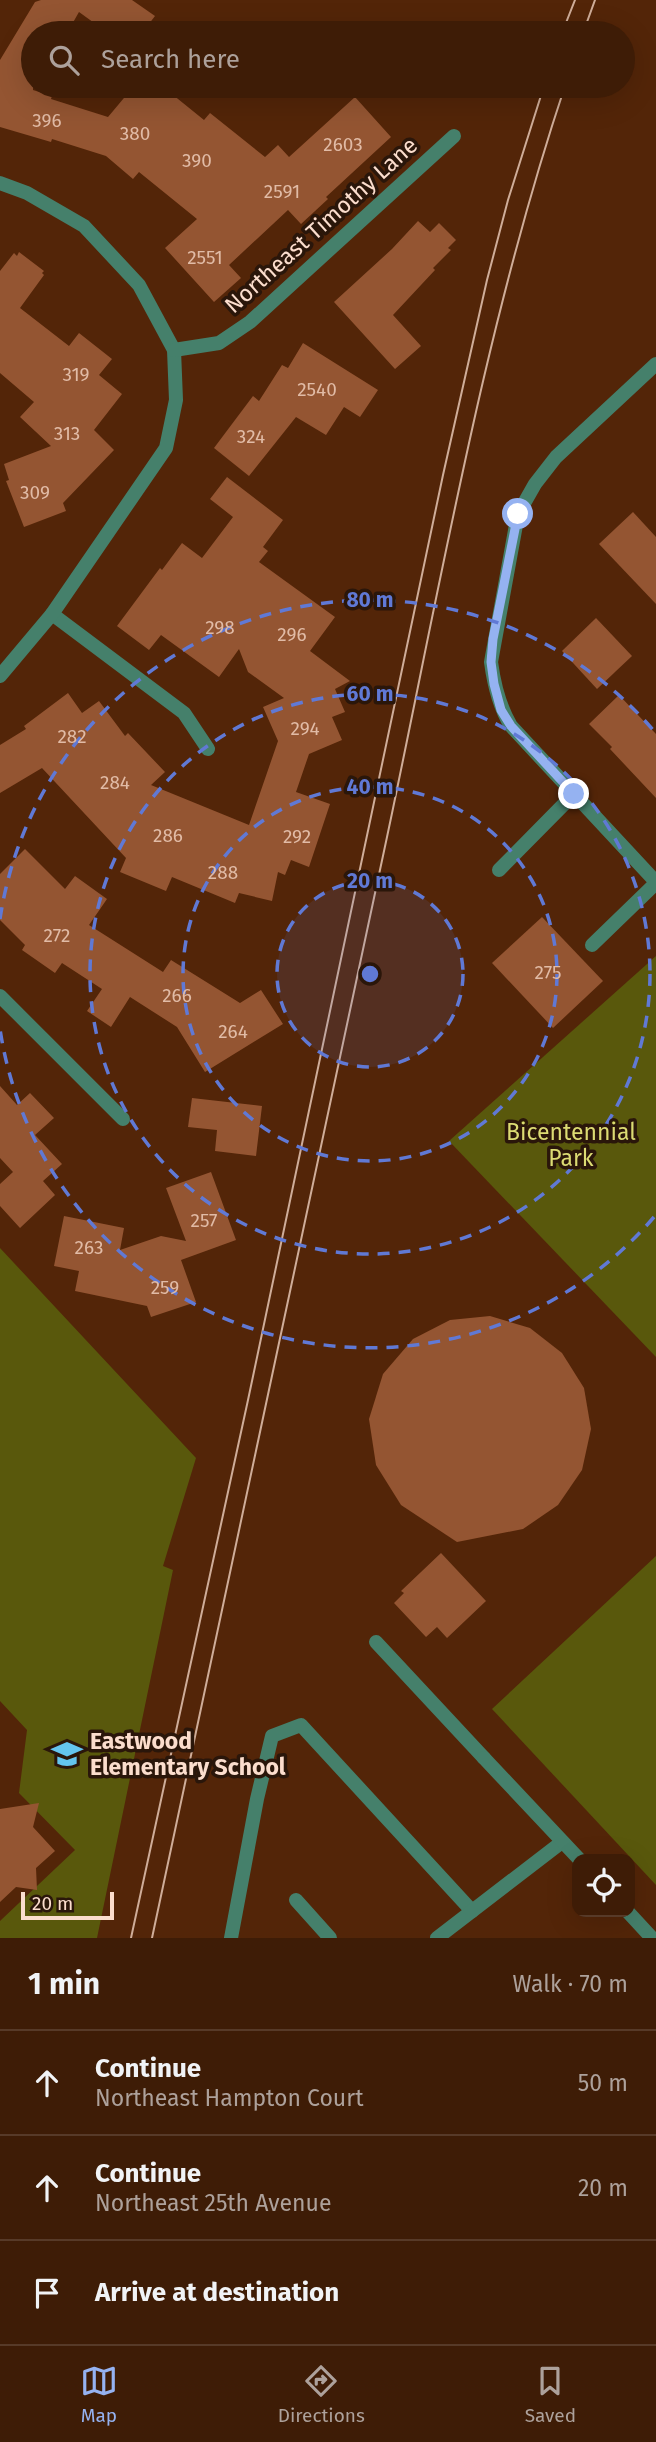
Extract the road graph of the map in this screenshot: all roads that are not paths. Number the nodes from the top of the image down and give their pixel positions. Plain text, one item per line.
1 (454, 136) dead end
2 (0, 183) edge
3 (174, 350) junction
4 (656, 364) edge
5 (52, 614) junction
6 (0, 676) edge
7 (208, 749) dead end
8 (574, 794) junction
9 (499, 870) dead end
10 (656, 883) edge
11 (592, 945) dead end
12 (0, 996) edge
13 (123, 1119) dead end
14 (376, 1642) dead end
15 (562, 1842) junction
16 (574, 1854) edge
17 (296, 1900) dead end
18 (472, 1911) junction
19 (633, 1917) edge
20 (231, 1938) edge
21 (330, 1938) edge
22 (437, 1938) edge
23 (652, 1938) edge

1 - 3 street, Northeast Timothy Lane
2 - 3 street
3 - 5 street
4 - 8 street
5 - 6 street
5 - 7 street
8 - 9 street
8 - 10 street
10 - 11 street
12 - 13 street
14 - 15 street
15 - 16 street
15 - 18 street
17 - 21 street
18 - 20 street
18 - 22 street
19 - 23 street

